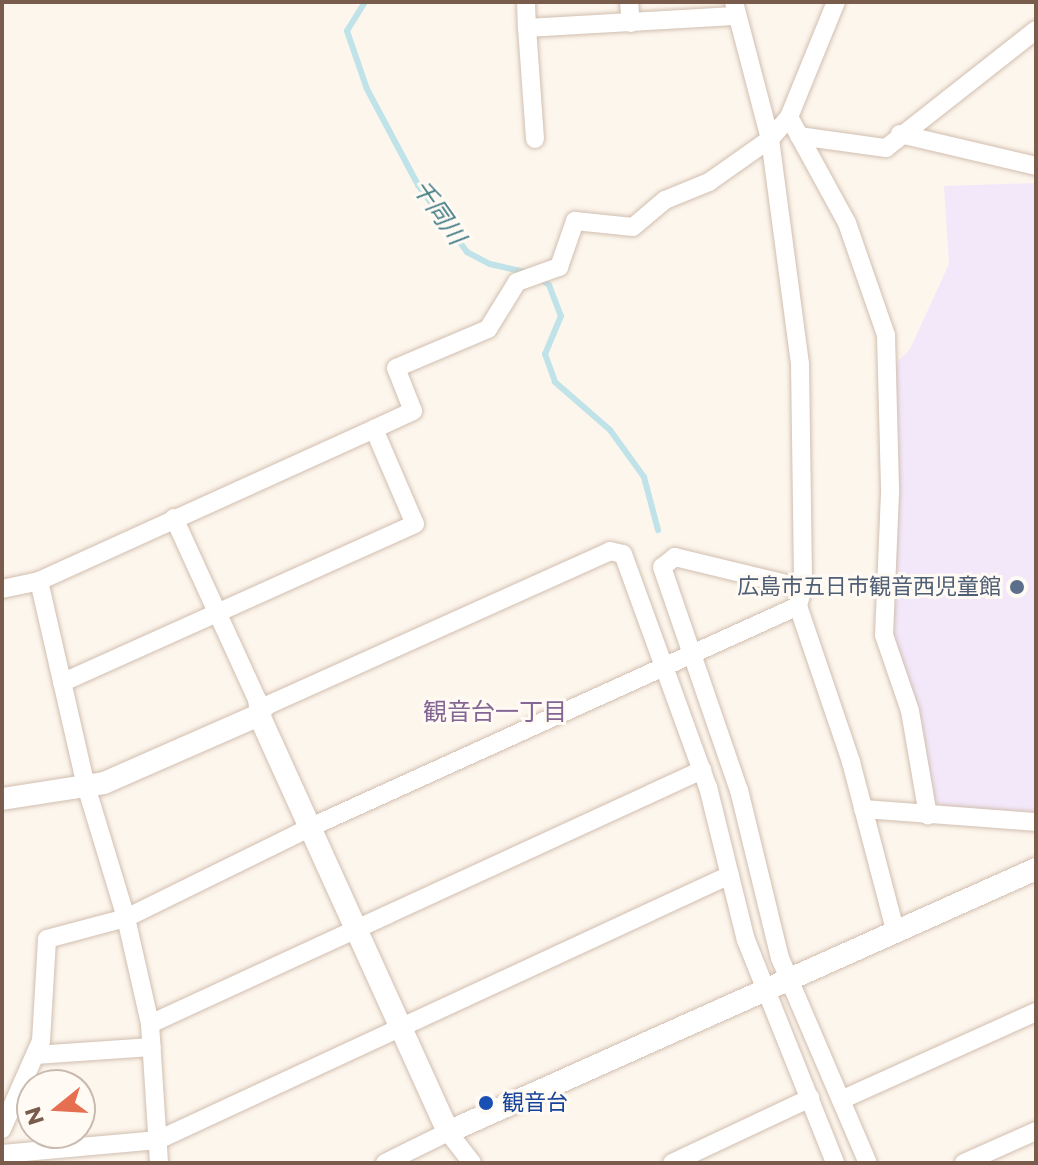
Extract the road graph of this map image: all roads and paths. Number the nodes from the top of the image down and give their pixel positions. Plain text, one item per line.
1 (526, 2) edge
2 (629, 2) edge
3 (836, 2) edge
4 (734, 9) edge
5 (631, 23) junction
6 (527, 28) junction
7 (1036, 30) edge
8 (789, 117) junction
9 (900, 134) junction
10 (799, 136) junction
11 (535, 139) dead end
12 (770, 139) junction
13 (1036, 166) edge
14 (374, 429) junction
15 (174, 518) junction
16 (39, 581) junction
17 (2, 589) edge
18 (801, 597) junction
19 (218, 612) junction
20 (693, 655) junction
21 (667, 666) junction
22 (62, 683) junction
23 (259, 715) junction
24 (702, 770) junction
25 (86, 786) junction
26 (2, 799) edge
27 (863, 809) junction
28 (928, 815) junction
29 (1036, 822) edge
30 (311, 827) junction
31 (1036, 869) edge
32 (730, 875) junction
33 (126, 918) junction
34 (355, 926) junction
35 (896, 933) junction
36 (789, 980) junction
37 (766, 991) junction
38 (1036, 1012) edge
39 (150, 1024) junction
40 (399, 1026) junction
41 (152, 1047) junction
42 (35, 1055) junction
43 (810, 1098) junction
44 (841, 1100) junction
45 (2, 1129) edge
46 (1036, 1131) edge
47 (448, 1132) junction
48 (158, 1140) junction
49 (2, 1154) edge
50 (159, 1163) edge
51 (385, 1163) edge
52 (472, 1163) edge
53 (672, 1163) edge
54 (835, 1163) edge
55 (868, 1163) edge
56 (964, 1163) edge

1 - 6 street
2 - 5 street
3 - 8 street
4 - 5 street
4 - 12 street
5 - 6 street
6 - 11 street
7 - 9 street
8 - 10 street
8 - 12 street
9 - 10 street
9 - 13 street
10 - 28 street
12 - 14 street
12 - 18 street
14 - 15 street
14 - 19 street
15 - 16 street
15 - 19 street
16 - 17 street
16 - 22 street
18 - 20 street
18 - 20 street
18 - 27 street
19 - 22 street
19 - 23 street
20 - 21 street
20 - 36 street
21 - 23 street
21 - 24 street
21 - 30 street
22 - 25 street
23 - 25 street
23 - 30 street
24 - 32 street
24 - 34 street
25 - 26 street
25 - 33 street
27 - 28 street
27 - 35 street
28 - 29 street
30 - 33 street
30 - 34 street
31 - 35 street
32 - 37 street
32 - 40 street
33 - 39 street
33 - 42 street
34 - 39 street
34 - 40 street
35 - 36 street
36 - 37 street
36 - 44 street
37 - 43 street
37 - 47 street
38 - 44 street
39 - 41 street
40 - 47 street
40 - 48 street
41 - 42 street
41 - 48 street
42 - 45 street
43 - 53 street
43 - 54 street
44 - 55 street
46 - 56 street
47 - 51 street
47 - 52 street
48 - 49 street
48 - 50 street

